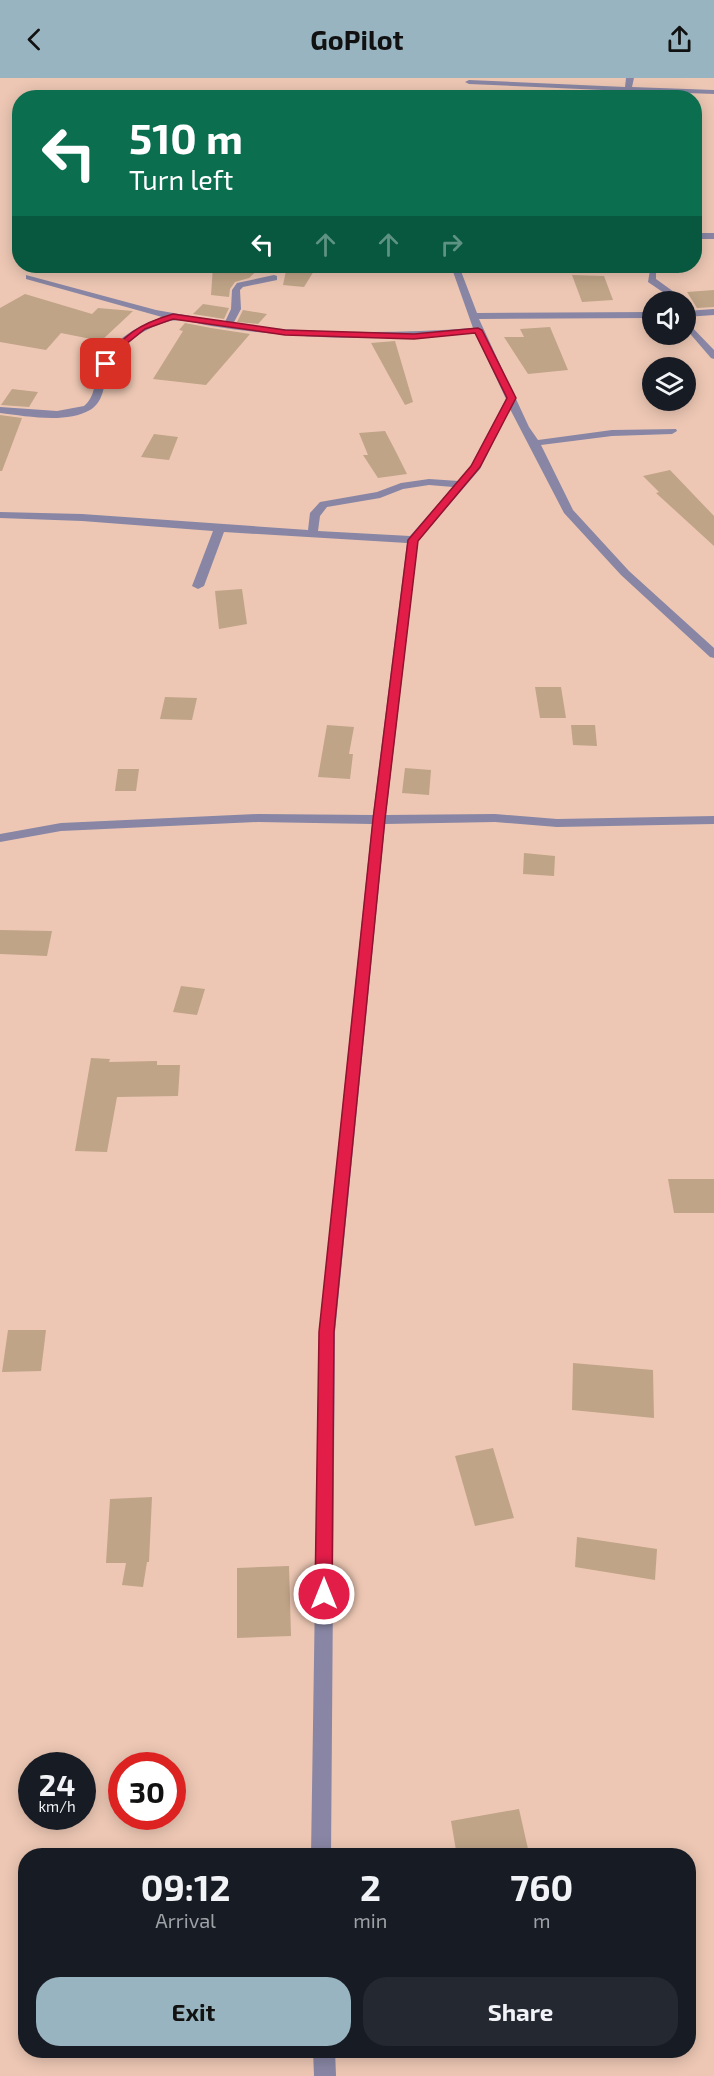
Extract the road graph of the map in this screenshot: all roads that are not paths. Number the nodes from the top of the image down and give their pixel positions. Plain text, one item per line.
1 (630, 78) edge
2 (468, 83) edge
3 (628, 89) junction
4 (657, 90) edge
5 (458, 273) edge
6 (653, 273) edge
7 (28, 277) dead end
8 (274, 278) dead end
9 (667, 291) edge
10 (714, 312) edge
11 (696, 313) edge
12 (642, 315) edge
13 (475, 316) junction
14 (173, 317) junction
15 (228, 325) junction
16 (478, 330) junction
17 (696, 335) edge
18 (714, 356) edge
19 (511, 398) junction
20 (0, 410) edge
21 (672, 431) dead end
22 (535, 443) junction
23 (462, 484) junction
24 (0, 515) edge
25 (220, 528) junction
26 (313, 532) junction
27 (413, 540) junction
28 (198, 586) dead end
29 (714, 654) edge
30 (379, 819) junction
31 (714, 820) edge
32 (0, 838) edge
33 (321, 1848) edge
34 (324, 2058) edge
35 (325, 2076) edge

1 - 3 street
2 - 3 street
3 - 4 street
5 - 13 street
6 - 9 street
7 - 14 street
8 - 15 street
10 - 11 street
12 - 13 street
13 - 16 street
14 - 15 street
14 - 20 street
15 - 16 street
16 - 19 street
17 - 18 street
19 - 22 street
19 - 23 street
21 - 22 street
22 - 29 street
23 - 26 street
23 - 27 street
24 - 25 street
25 - 26 street
25 - 28 street
26 - 27 street
27 - 30 street
30 - 31 street
30 - 32 street
30 - 33 street
34 - 35 street

